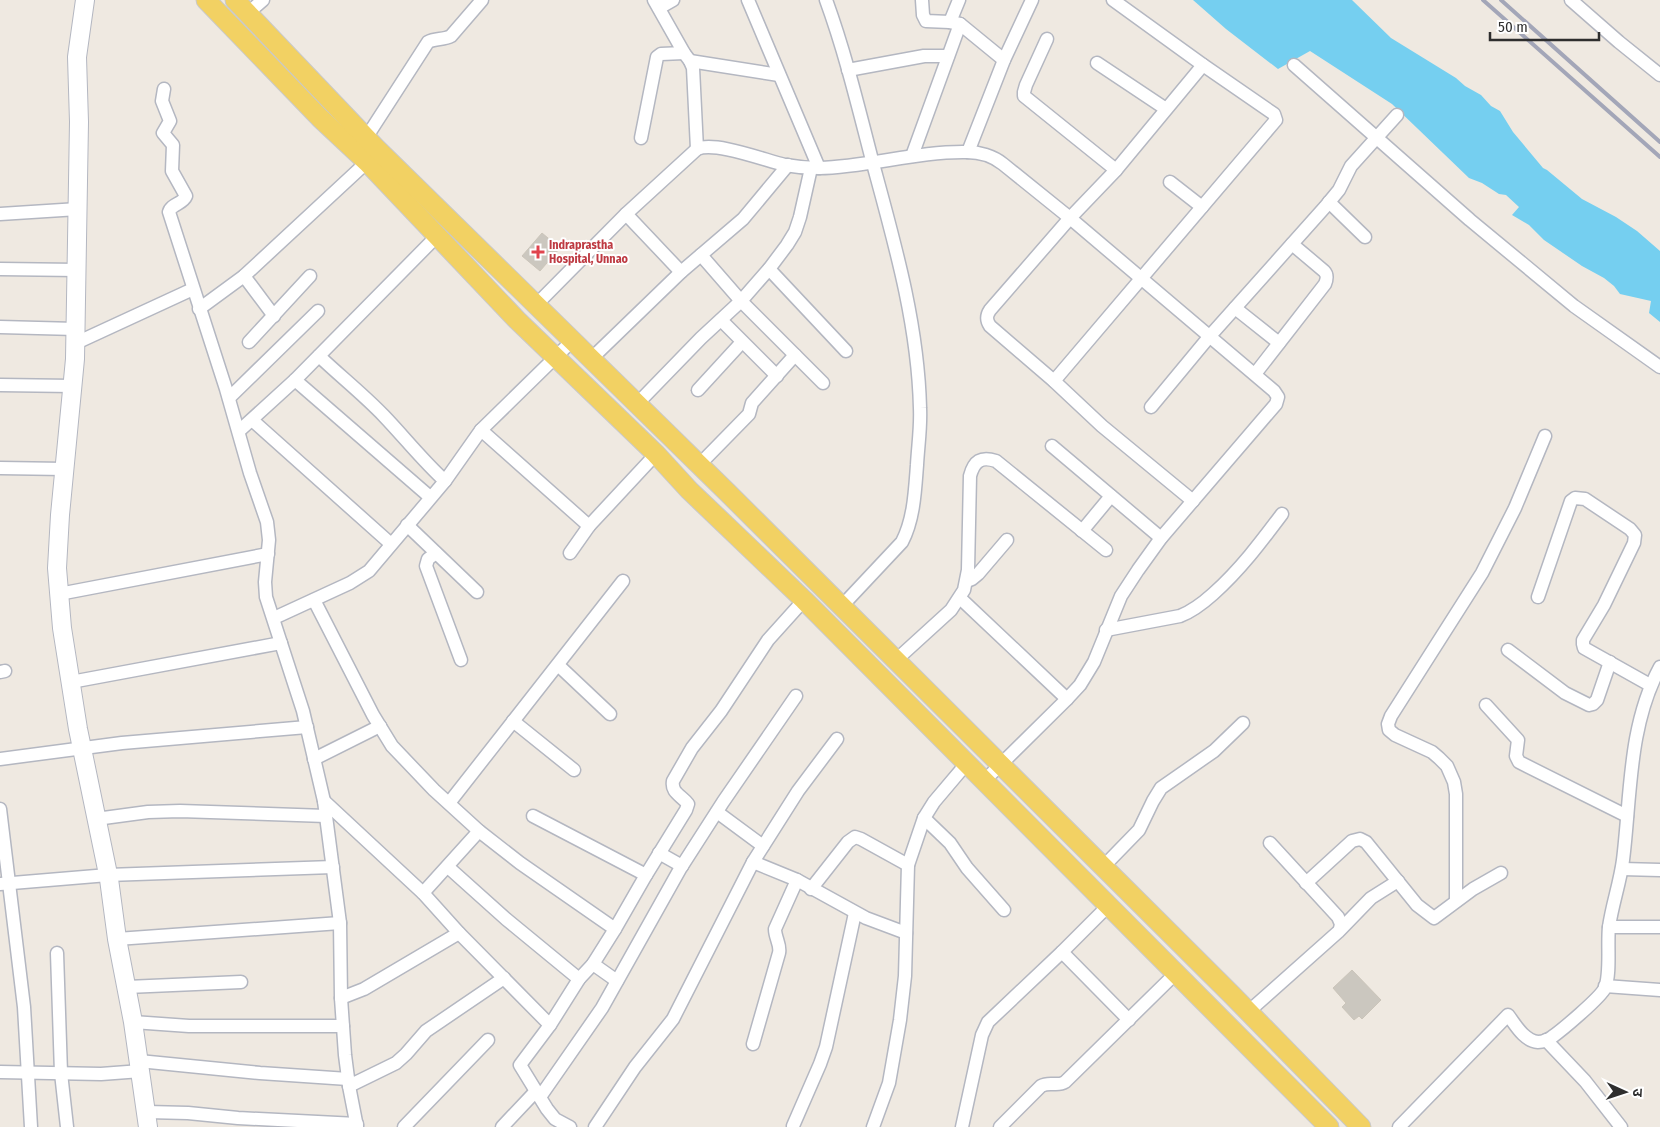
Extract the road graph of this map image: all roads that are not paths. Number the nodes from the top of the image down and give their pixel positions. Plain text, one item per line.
1 (85, 0) edge
2 (206, 0) edge
3 (263, 0) edge
4 (482, 0) edge
5 (673, 0) edge
6 (748, 0) edge
7 (826, 0) edge
8 (922, 0) edge
9 (959, 0) edge
10 (1032, 0) edge
11 (1113, 0) edge
12 (1571, 0) edge
13 (657, 4) edge
14 (241, 7) edge
15 (955, 23) junction
16 (1047, 39) dead end
17 (282, 49) junction
18 (948, 56) junction
19 (687, 57) junction
20 (1004, 60) junction
21 (267, 63) junction
22 (1097, 63) dead end
23 (1203, 65) junction
24 (1294, 65) dead end
25 (848, 70) junction
26 (779, 75) junction
27 (1660, 75) edge
28 (164, 89) dead end
29 (1166, 109) junction
30 (1397, 115) dead end
31 (366, 138) junction
32 (641, 138) dead end
33 (1376, 139) junction
34 (696, 149) junction
35 (968, 152) junction
36 (912, 156) junction
37 (367, 162) junction
38 (873, 163) junction
39 (788, 165) junction
40 (815, 168) junction
41 (1116, 170) junction
42 (1170, 182) dead end
43 (1329, 202) junction
44 (1202, 207) junction
45 (78, 209) junction
46 (0, 214) edge
47 (626, 214) junction
48 (1070, 218) junction
49 (438, 236) junction
50 (1365, 237) dead end
51 (1292, 244) junction
52 (701, 255) junction
53 (0, 269) edge
54 (769, 269) junction
55 (78, 270) junction
56 (681, 272) junction
57 (244, 276) junction
58 (310, 276) dead end
59 (1141, 279) junction
60 (193, 289) junction
61 (741, 301) junction
62 (536, 305) junction
63 (1235, 308) junction
64 (199, 309) junction
65 (318, 311) dead end
66 (274, 316) junction
67 (721, 320) junction
68 (0, 327) edge
69 (76, 336) junction
70 (1209, 337) junction
71 (572, 341) junction
72 (249, 342) dead end
73 (742, 342) junction
74 (1279, 343) junction
75 (846, 351) dead end
76 (795, 355) junction
77 (319, 356) junction
78 (556, 356) junction
79 (591, 359) junction
80 (1660, 367) edge
81 (1255, 374) junction
82 (777, 376) junction
83 (296, 380) junction
84 (1054, 381) junction
85 (823, 383) dead end
86 (0, 384) edge
87 (73, 386) junction
88 (698, 390) dead end
89 (229, 398) junction
90 (638, 404) junction
91 (1151, 407) dead end
92 (252, 420) junction
93 (481, 430) junction
94 (239, 431) junction
95 (1545, 436) dead end
96 (1052, 446) dead end
97 (656, 454) junction
98 (699, 465) junction
99 (0, 468) edge
100 (65, 469) junction
101 (445, 481) junction
102 (1111, 496) junction
103 (430, 497) junction
104 (1193, 501) junction
105 (1282, 514) dead end
106 (407, 525) junction
107 (590, 526) junction
108 (1082, 531) junction
109 (1161, 538) junction
110 (1007, 540) dead end
111 (390, 544) junction
112 (1106, 550) dead end
113 (436, 553) junction
114 (570, 553) dead end
115 (268, 554) junction
116 (967, 580) junction
117 (623, 581) dead end
118 (477, 592) dead end
119 (59, 594) junction
120 (1538, 597) dead end
121 (960, 598) junction
122 (314, 600) junction
123 (804, 600) junction
124 (841, 607) junction
125 (274, 618) junction
126 (1106, 630) junction
127 (281, 643) junction
128 (1508, 650) dead end
129 (461, 660) dead end
130 (895, 661) junction
131 (1610, 662) junction
132 (558, 664) junction
133 (1660, 668) edge
134 (71, 682) junction
135 (1655, 682) edge
136 (796, 696) dead end
137 (1066, 699) junction
138 (1486, 705) dead end
139 (610, 714) dead end
140 (513, 721) junction
141 (1242, 723) dead end
142 (380, 726) junction
143 (307, 727) junction
144 (837, 739) dead end
145 (82, 748) junction
146 (0, 759) edge
147 (314, 759) junction
148 (967, 763) junction
149 (1000, 765) junction
150 (574, 770) dead end
151 (984, 781) junction
152 (324, 800) junction
153 (449, 803) junction
154 (0, 809) edge
155 (717, 812) junction
156 (326, 816) junction
157 (533, 816) dead end
158 (1627, 816) junction
159 (924, 818) junction
160 (96, 819) junction
161 (479, 831) junction
162 (1270, 843) dead end
163 (763, 846) junction
164 (659, 853) junction
165 (753, 862) junction
166 (908, 865) junction
167 (682, 866) junction
168 (333, 867) junction
169 (448, 867) junction
170 (1103, 867) junction
171 (1622, 869) junction
172 (1660, 870) edge
173 (1501, 873) dead end
174 (646, 874) junction
175 (108, 875) junction
176 (797, 880) junction
177 (1398, 881) junction
178 (1306, 883) junction
179 (5, 884) edge
180 (812, 889) junction
181 (423, 893) junction
182 (1456, 901) junction
183 (1108, 906) junction
184 (1004, 910) dead end
185 (855, 913) junction
186 (340, 923) junction
187 (1609, 927) junction
188 (1660, 927) edge
189 (615, 929) junction
190 (1340, 929) junction
191 (459, 933) junction
192 (906, 933) junction
193 (118, 939) junction
194 (1062, 952) junction
195 (57, 953) dead end
196 (593, 964) junction
197 (1176, 973) junction
198 (504, 978) junction
199 (579, 979) junction
200 (617, 981) junction
201 (241, 982) dead end
202 (1606, 986) junction
203 (128, 988) junction
204 (1660, 990) edge
205 (341, 998) junction
206 (1248, 1012) junction
207 (1129, 1020) junction
208 (133, 1022) junction
209 (550, 1025) junction
210 (343, 1026) junction
211 (488, 1040) dead end
212 (1546, 1040) junction
213 (753, 1044) dead end
214 (140, 1066) junction
215 (0, 1072) edge
216 (28, 1072) junction
217 (61, 1073) junction
218 (348, 1082) junction
219 (538, 1094) junction
220 (1344, 1109) junction
221 (147, 1120) edge
222 (357, 1126) edge
223 (793, 1126) dead end
224 (874, 1126) edge
225 (1328, 1126) edge
226 (31, 1127) edge
227 (67, 1127) edge
228 (404, 1127) edge
229 (502, 1127) edge
230 (570, 1127) edge
231 (595, 1127) edge
232 (962, 1127) edge
233 (1000, 1127) edge
234 (1361, 1127) edge
235 (1398, 1127) edge
236 (1621, 1127) edge

1 - 45 street
2 - 21 main road
3 - 14 street
4 - 31 street
5 - 13 street
6 - 26 street
7 - 25 street
8 - 15 street
9 - 15 street
10 - 20 street
11 - 23 street
12 - 27 street
13 - 19 street
14 - 17 main road
15 - 18 street
15 - 20 street
16 - 41 street
17 - 21 main road
17 - 31 main road
18 - 25 street
18 - 36 street
19 - 26 street
19 - 32 street
19 - 34 street
20 - 35 street
21 - 37 main road
22 - 29 street
23 - 29 street
23 - 44 street
24 - 33 street
25 - 38 street
26 - 40 street
28 - 60 street
29 - 41 street
30 - 33 street
31 - 62 main road
33 - 43 street
33 - 80 street
34 - 39 street
34 - 47 street
35 - 36 street
35 - 48 street
36 - 38 street
37 - 49 main road
37 - 57 street
38 - 40 street
38 - 124 street
39 - 40 street
39 - 52 street
40 - 54 street
41 - 48 street
42 - 44 street
43 - 50 street
43 - 51 street
44 - 59 street
45 - 46 street
45 - 55 street
47 - 56 street
47 - 62 street
48 - 59 street
48 - 84 street
49 - 77 street
49 - 78 main road
51 - 63 street
51 - 74 street
52 - 56 street
52 - 61 street
53 - 55 street
54 - 61 street
54 - 75 street
55 - 69 street
56 - 79 street
57 - 64 street
57 - 66 street
58 - 66 street
59 - 70 street
59 - 84 street
60 - 64 street
60 - 69 street
61 - 67 street
61 - 76 street
62 - 71 main road
63 - 70 street
63 - 74 street
64 - 89 street
65 - 89 street
66 - 72 street
67 - 73 street
67 - 90 street
68 - 69 street
69 - 87 street
70 - 81 street
70 - 91 street
71 - 78 street
71 - 79 main road
73 - 82 street
73 - 88 street
74 - 81 street
76 - 82 street
76 - 85 street
77 - 83 street
77 - 101 street
78 - 93 street
78 - 97 main road
79 - 90 main road
81 - 104 street
82 - 98 street
83 - 92 street
83 - 103 street
84 - 104 street
86 - 87 street
87 - 100 street
89 - 94 street
90 - 98 main road
92 - 94 street
92 - 111 street
93 - 101 street
93 - 107 street
94 - 115 street
95 - 182 street
96 - 102 street
97 - 107 street
97 - 123 main road
98 - 124 main road
99 - 100 street
100 - 119 street
101 - 103 street
102 - 108 street
102 - 109 street
103 - 106 street
104 - 109 street
105 - 126 street
106 - 111 street
106 - 113 street
107 - 114 street
108 - 112 street
108 - 116 street
109 - 126 street
110 - 116 street
111 - 122 street
113 - 118 street
113 - 129 street
115 - 119 street
115 - 125 street
116 - 121 street
117 - 132 street
119 - 134 street
120 - 131 street
121 - 130 street
121 - 137 street
122 - 125 street
122 - 142 street
123 - 148 main road
123 - 164 street
124 - 130 main road
125 - 127 street
126 - 137 street
127 - 134 street
127 - 143 street
128 - 131 street
130 - 149 main road
131 - 135 street
132 - 139 street
132 - 140 street
133 - 135 street
134 - 145 street
135 - 158 street
136 - 155 street
137 - 149 street
138 - 158 street
140 - 150 street
140 - 153 street
141 - 170 street
142 - 147 street
142 - 153 street
143 - 145 street
143 - 147 street
144 - 163 street
145 - 146 street
145 - 160 street
147 - 152 street
148 - 151 main road
148 - 159 street
149 - 151 street
149 - 170 main road
151 - 183 main road
152 - 156 street
152 - 181 street
153 - 161 street
154 - 179 street
155 - 163 street
155 - 167 street
156 - 160 street
156 - 168 street
157 - 174 street
158 - 171 street
159 - 166 street
159 - 184 street
160 - 175 street
161 - 169 street
161 - 189 street
162 - 178 street
163 - 165 street
164 - 167 street
164 - 174 street
165 - 176 street
165 - 231 street
166 - 180 street
166 - 192 street
167 - 200 street
168 - 175 street
168 - 186 street
169 - 181 street
169 - 199 street
170 - 206 main road
171 - 172 street
171 - 187 street
173 - 182 street
174 - 189 street
175 - 179 street
175 - 193 street
176 - 180 street
176 - 213 street
177 - 178 street
177 - 182 street
177 - 190 street
178 - 190 street
179 - 216 street
180 - 185 street
181 - 191 street
183 - 194 street
183 - 197 main road
185 - 192 street
185 - 223 street
186 - 193 street
186 - 205 street
187 - 188 street
187 - 202 street
189 - 196 street
190 - 206 street
191 - 198 street
191 - 205 street
192 - 224 street
193 - 203 street
194 - 207 street
194 - 232 street
195 - 217 street
196 - 199 street
196 - 200 street
197 - 207 street
197 - 225 main road
198 - 209 street
198 - 218 street
199 - 209 street
200 - 219 street
201 - 203 street
202 - 204 street
202 - 212 street
203 - 208 street
205 - 210 street
206 - 220 main road
207 - 233 street
208 - 210 street
208 - 214 street
209 - 219 street
210 - 218 street
211 - 228 street
212 - 235 street
212 - 236 street
214 - 217 street
214 - 218 street
214 - 221 street
215 - 216 street
216 - 217 street
216 - 226 street
217 - 227 street
218 - 222 street
219 - 229 street
219 - 230 street
220 - 225 main road
220 - 234 main road
221 - 222 street

